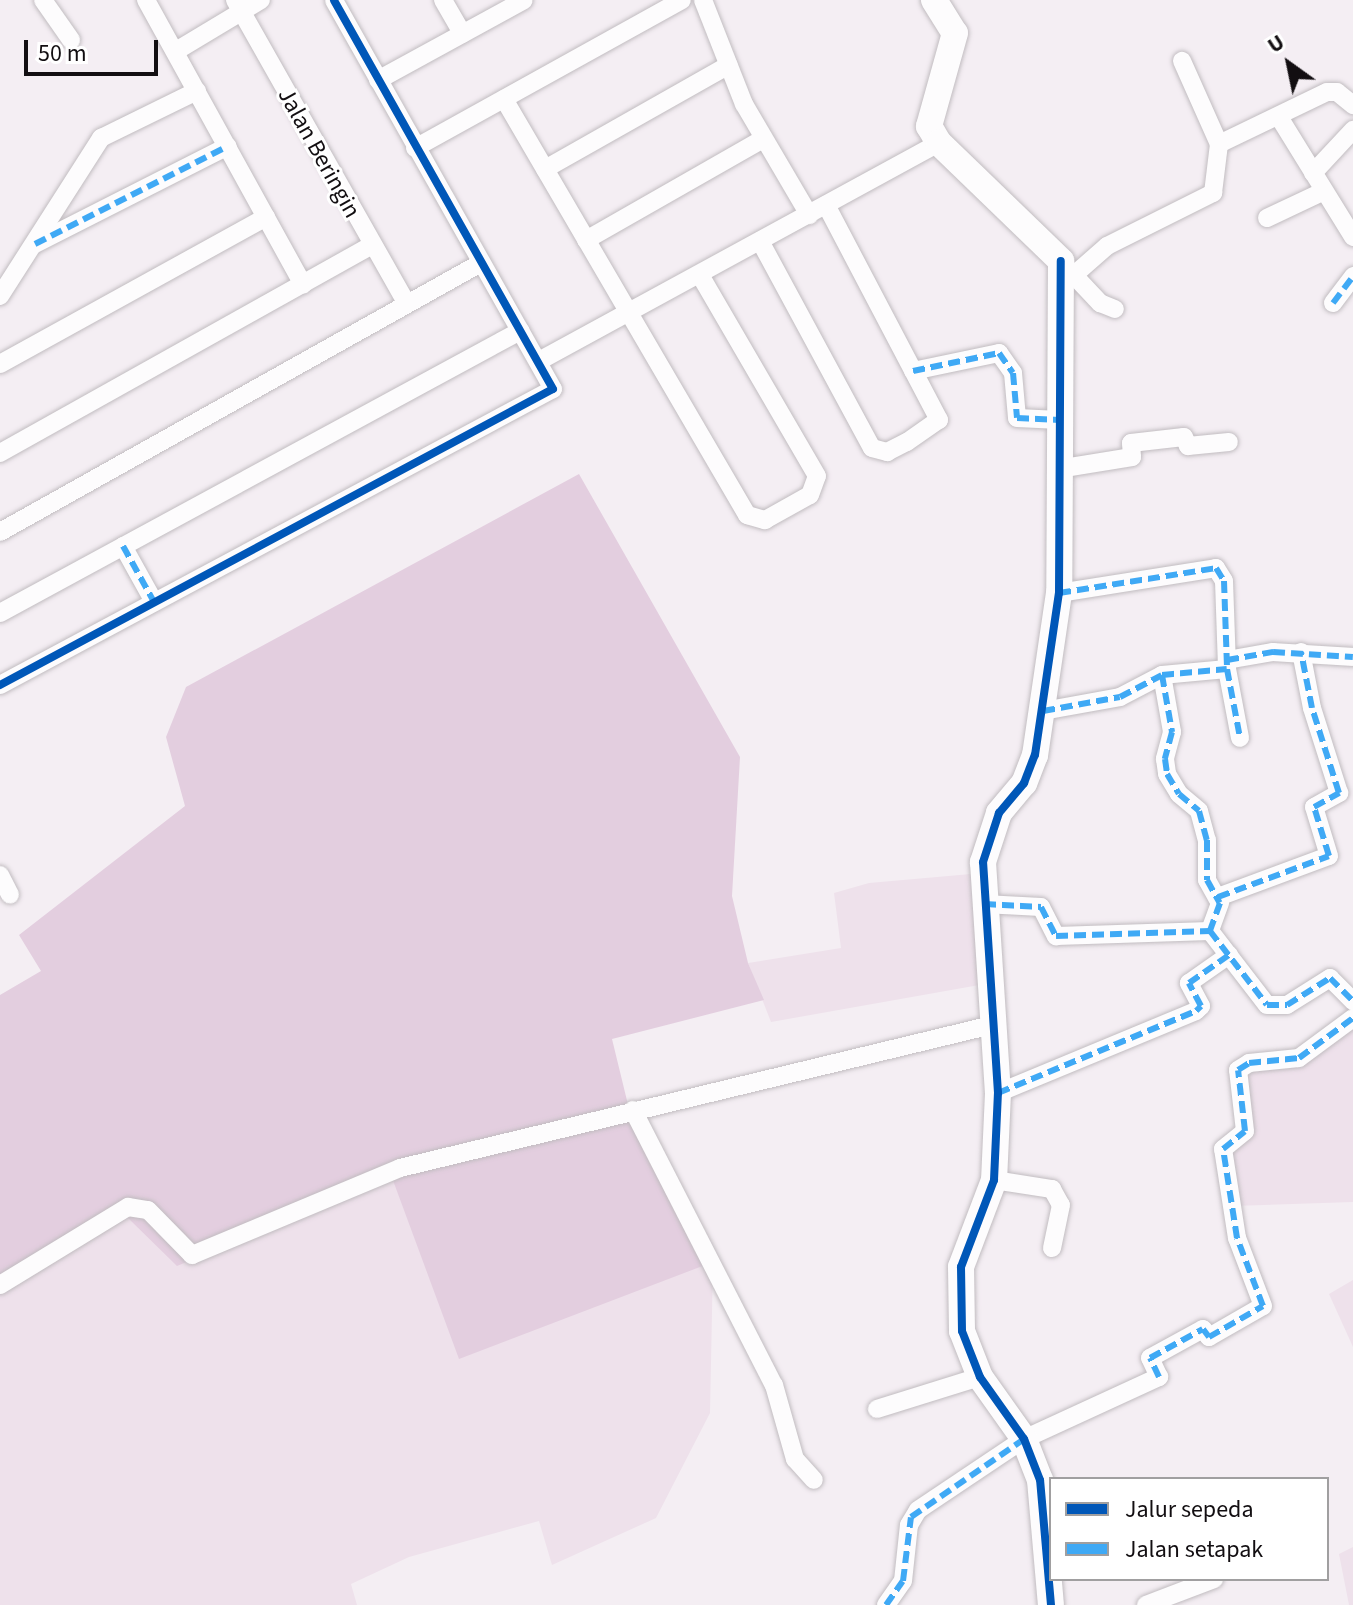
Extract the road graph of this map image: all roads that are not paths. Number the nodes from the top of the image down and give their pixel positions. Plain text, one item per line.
1 (43, 0) edge
2 (146, 0) edge
3 (261, 0) edge
4 (334, 0) edge
5 (443, 0) edge
6 (523, 0) edge
7 (682, 0) edge
8 (703, 0) edge
9 (934, 0) edge
10 (238, 6) edge
11 (463, 34) junction
12 (71, 40) dead end
13 (176, 51) junction
14 (1182, 61) dead end
15 (729, 65) junction
16 (378, 80) junction
17 (197, 91) junction
18 (504, 99) junction
19 (1353, 105) edge
20 (1279, 117) junction
21 (1353, 130) edge
22 (763, 139) junction
23 (939, 143) junction
24 (1219, 144) junction
25 (228, 146) junction
26 (415, 148) junction
27 (545, 169) junction
28 (1313, 173) junction
29 (1324, 191) junction
30 (826, 205) junction
31 (809, 215) junction
32 (266, 217) junction
33 (1267, 218) dead end
34 (1353, 237) edge
35 (586, 240) junction
36 (760, 241) junction
37 (35, 244) junction
38 (370, 246) junction
39 (479, 264) junction
40 (1068, 268) junction
41 (700, 275) junction
42 (1353, 276) edge
43 (303, 284) junction
44 (0, 296) edge
45 (1333, 303) dead end
46 (407, 304) junction
47 (1115, 309) dead end
48 (629, 314) junction
49 (520, 331) junction
50 (539, 361) junction
51 (0, 364) edge
52 (913, 371) junction
53 (1060, 420) junction
54 (1229, 442) dead end
55 (0, 453) edge
56 (1058, 469) junction
57 (0, 532) edge
58 (123, 546) junction
59 (1059, 593) junction
60 (154, 602) junction
61 (0, 613) edge
62 (1301, 652) junction
63 (1353, 657) edge
64 (1227, 665) junction
65 (1162, 675) junction
66 (0, 685) edge
67 (1043, 711) junction
68 (1240, 738) dead end
69 (0, 875) edge
70 (10, 895) dead end
71 (1218, 897) junction
72 (984, 904) junction
73 (1210, 931) junction
74 (1229, 955) junction
75 (1353, 1001) edge
76 (1353, 1018) edge
77 (996, 1024) junction
78 (998, 1093) junction
79 (633, 1110) junction
80 (994, 1180) junction
81 (1052, 1248) dead end
82 (0, 1285) edge
83 (980, 1377) junction
84 (877, 1409) dead end
85 (1024, 1439) junction
86 (814, 1480) dead end
87 (1049, 1580) edge
88 (1049, 1581) edge
89 (1209, 1581) edge
90 (886, 1605) edge
91 (1051, 1605) edge
92 (1146, 1605) edge

1 - 12 street
2 - 13 street
3 - 10 street
4 - 16 street
5 - 11 street
6 - 11 street
7 - 18 street
8 - 15 street
9 - 23 street
10 - 13 street
10 - 38 street, Jalan Beringin
11 - 16 street
13 - 17 street
14 - 24 street
15 - 22 street
15 - 27 street
16 - 26 street
17 - 25 street
17 - 37 street
18 - 26 street
18 - 27 street
19 - 20 street
20 - 24 street
20 - 28 street
21 - 28 street
22 - 31 street
22 - 35 street
23 - 30 street
23 - 40 street
24 - 40 street
25 - 32 street
25 - 37 street
26 - 39 street
27 - 35 street
28 - 29 street
29 - 33 street
29 - 34 street
30 - 31 street
30 - 52 street
31 - 36 street
32 - 43 street
32 - 51 street
35 - 48 street
36 - 41 street
36 - 52 street
37 - 44 street
38 - 43 street
38 - 46 street, Jalan Beringin
39 - 46 street
39 - 49 street
40 - 47 street
40 - 53 street
41 - 48 street
41 - 48 street
42 - 45 street
43 - 55 street
46 - 57 street
48 - 50 street
49 - 50 street
49 - 58 street
50 - 60 street
52 - 53 street
53 - 56 street
54 - 56 street
56 - 59 street
58 - 60 street
58 - 61 street
59 - 64 street
59 - 67 street
60 - 66 street
62 - 63 street
62 - 64 street
62 - 71 street
64 - 65 street
64 - 68 street
65 - 67 street
65 - 71 street
67 - 72 street
69 - 70 street
71 - 73 street
72 - 73 street
72 - 77 street
73 - 74 street
74 - 75 street
74 - 78 street
76 - 85 street
77 - 78 street
77 - 79 street
78 - 80 street
79 - 82 street
79 - 86 street
80 - 81 street
80 - 83 street
83 - 84 street
83 - 85 street
85 - 87 street
85 - 90 street
88 - 91 street
89 - 92 street

